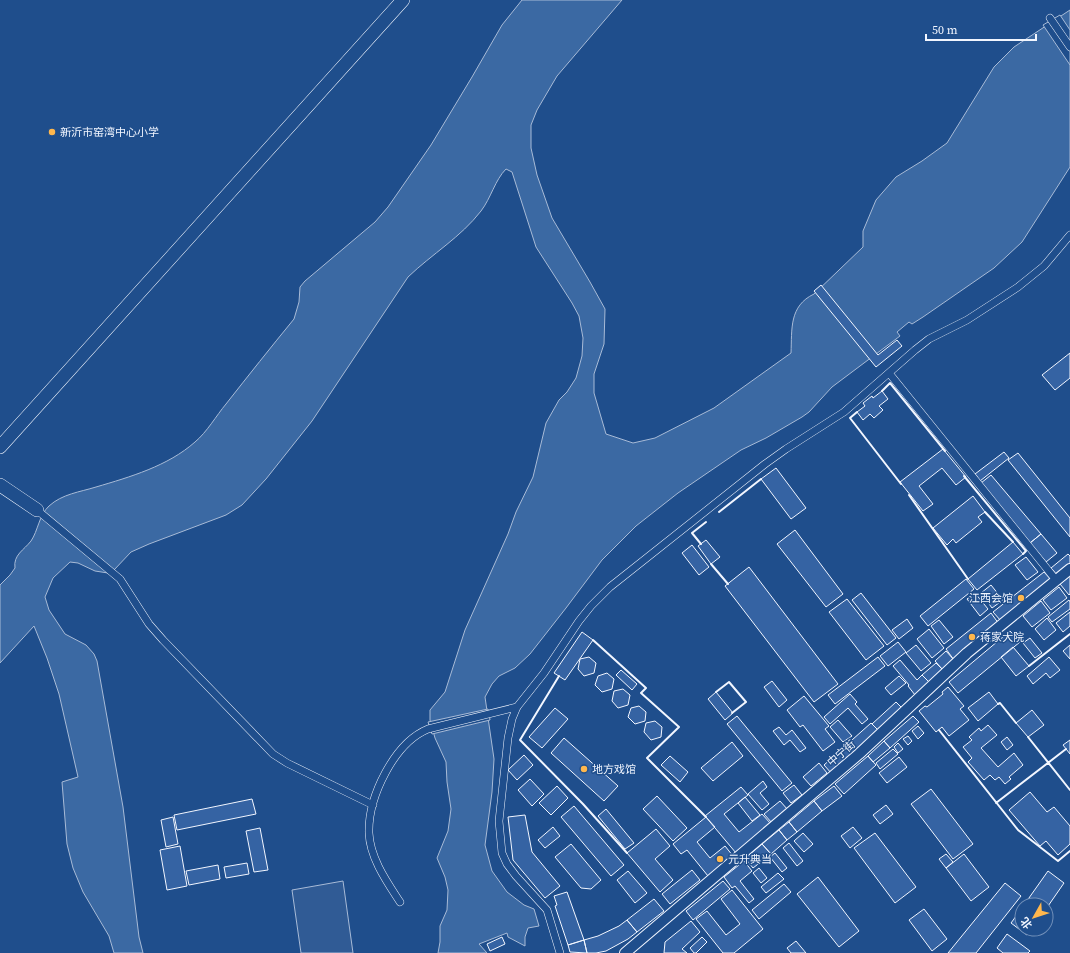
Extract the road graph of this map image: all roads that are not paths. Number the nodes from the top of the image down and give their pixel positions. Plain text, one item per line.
1 (403, 0) edge
2 (1050, 18) dead end
3 (1070, 47) edge
4 (1070, 235) edge
5 (888, 373) junction
6 (0, 447) edge
7 (0, 485) edge
8 (37, 510) joint
9 (1070, 568) edge
10 (1056, 580) junction
11 (517, 707) junction
12 (373, 805) junction
13 (400, 902) dead end
14 (560, 953) edge
15 (626, 953) edge

1 - 6 street
2 - 3 lane
4 - 5 lane
5 - 10 lane
5 - 11 lane
7 - 8 street
8 - 12 lane
9 - 10 street, 中宁街
10 - 15 street, 中宁街
11 - 12 lane
11 - 14 lane
12 - 13 lane

